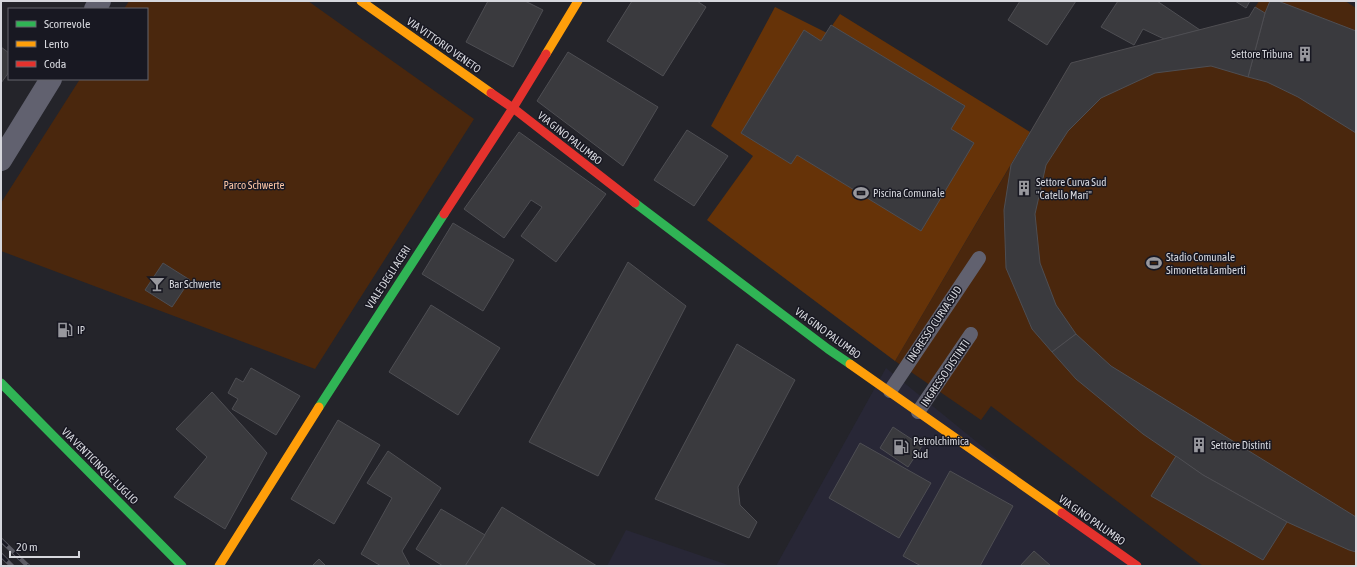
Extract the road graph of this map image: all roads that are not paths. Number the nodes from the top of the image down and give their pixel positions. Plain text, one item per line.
1 (361, 1) edge
2 (578, 1) edge
3 (50, 80) edge
4 (513, 108) junction
5 (1, 160) edge
6 (979, 258) dead end
7 (971, 334) dead end
8 (1, 383) edge
9 (890, 391) junction
10 (918, 412) junction
11 (182, 566) edge
12 (218, 566) edge
13 (1137, 566) edge

1 - 4 street, VIA VITTORIO VENETO
2 - 4 street, VIALE DEGLI ACERI
3 - 5 street
4 - 9 street, VIA GINO PALUMBO
4 - 12 street, VIALE DEGLI ACERI
6 - 9 lane, INGRESSO CURVA SUD
7 - 10 lane, INGRESSO DISTINTI
8 - 11 street, VIA VENTICINQUE LUGLIO
9 - 10 street, VIA GINO PALUMBO
10 - 13 street, VIA GINO PALUMBO

